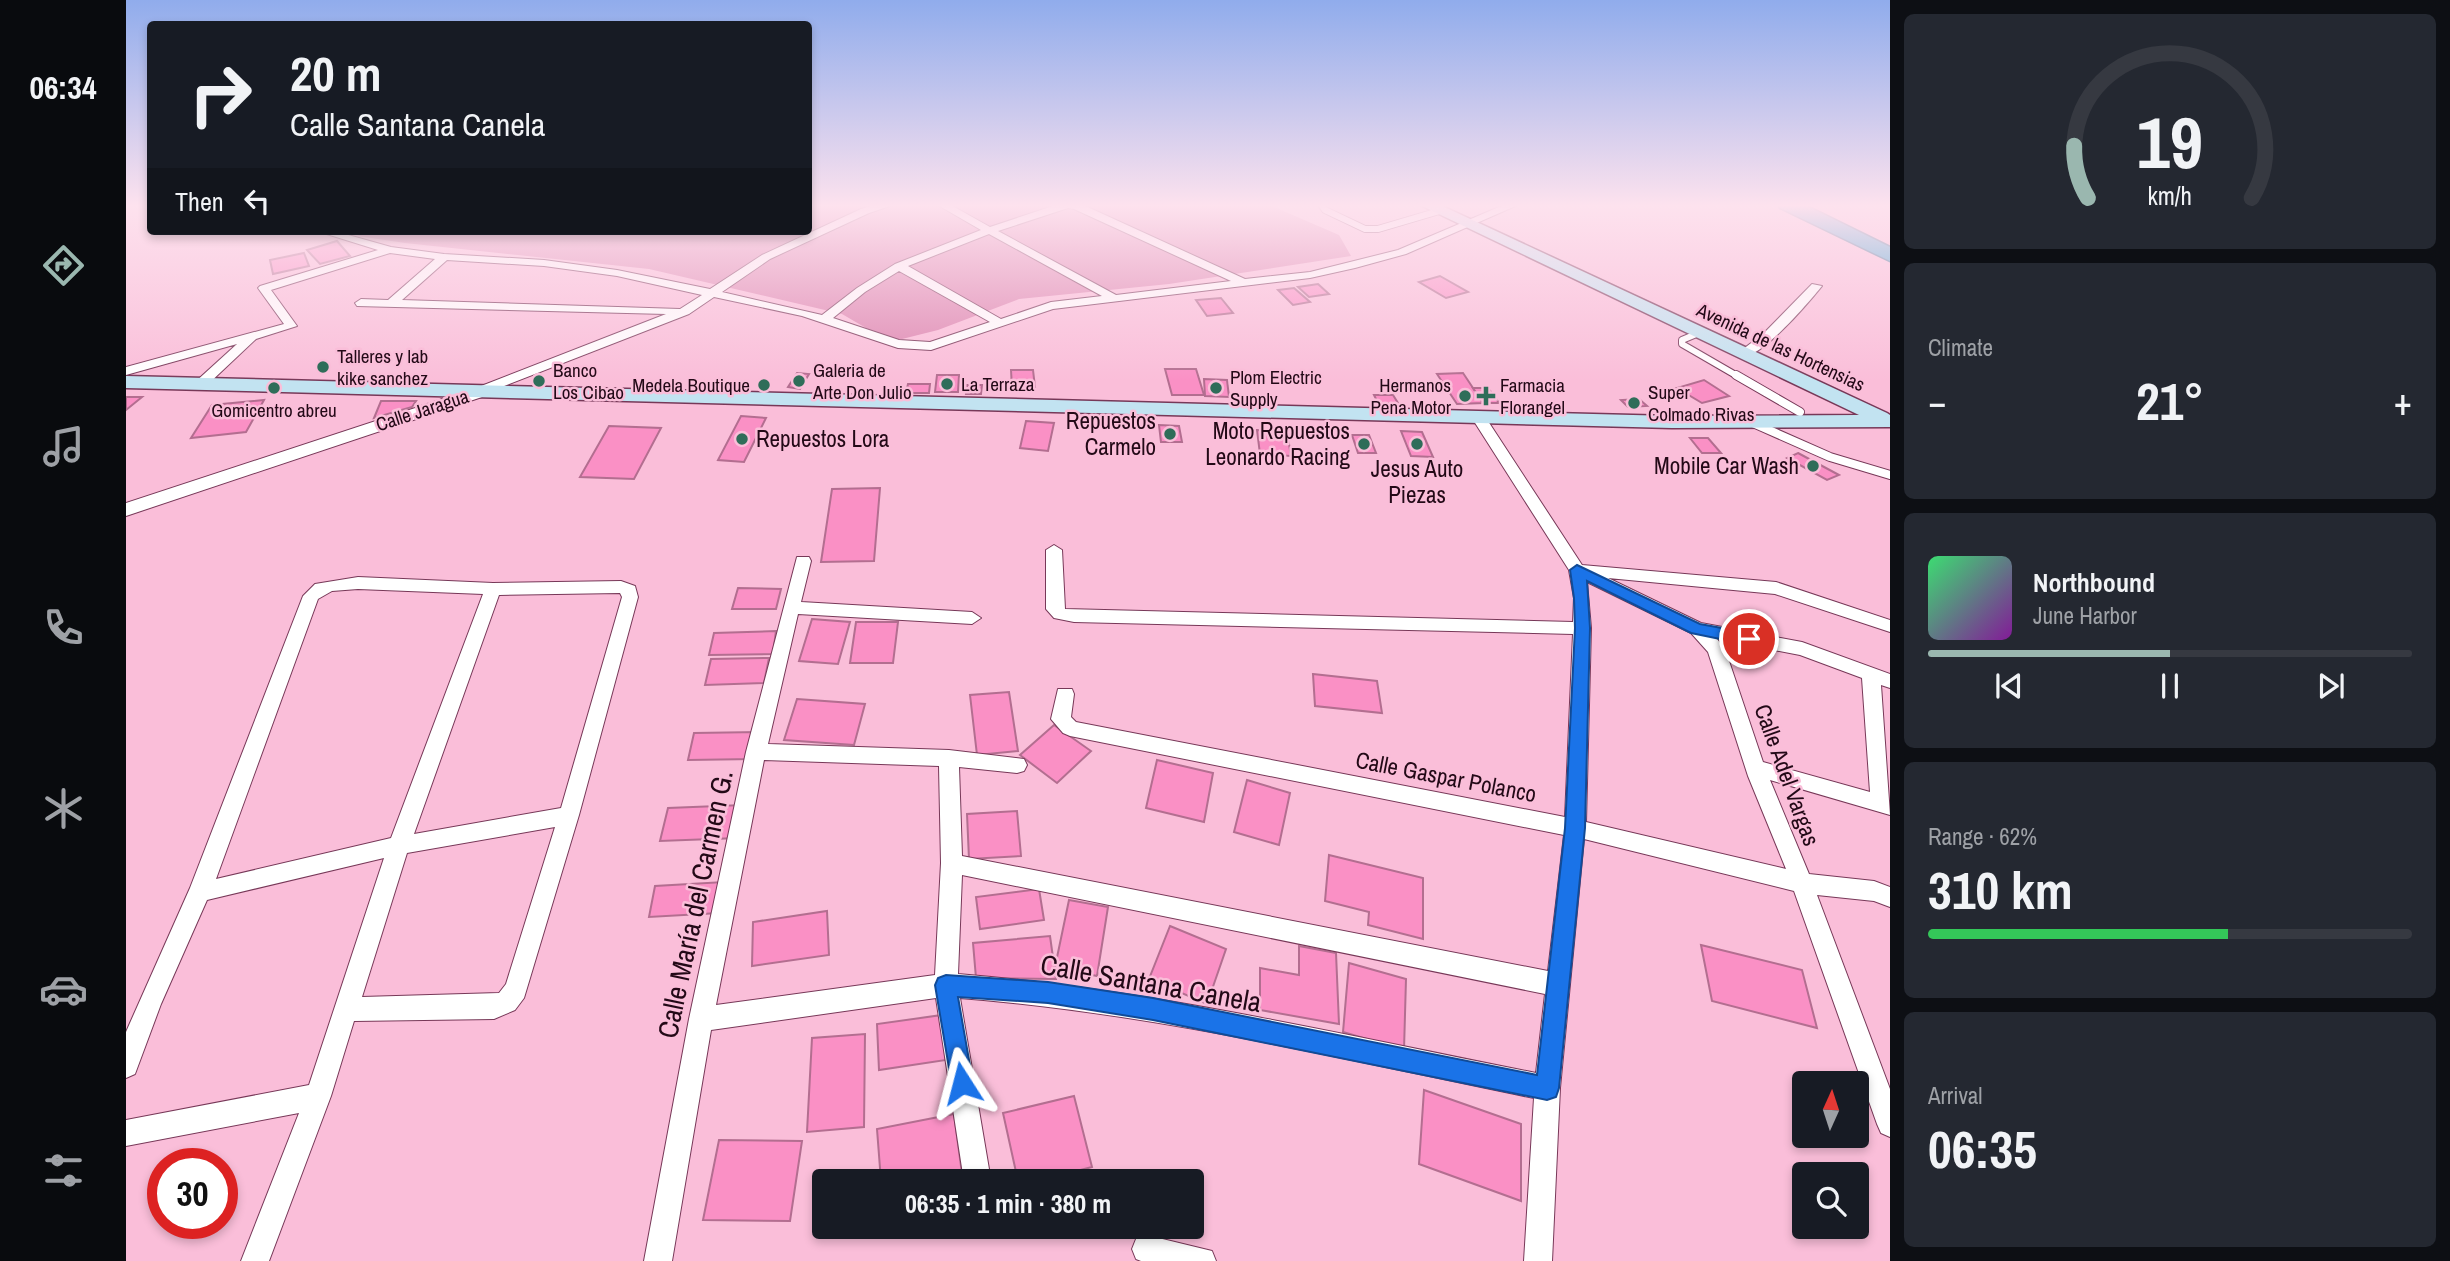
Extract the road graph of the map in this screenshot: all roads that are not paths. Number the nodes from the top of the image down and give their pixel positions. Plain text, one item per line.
1 (347, 263) edge
2 (437, 263) edge
3 (550, 263) edge
4 (757, 263) edge
5 (907, 263) edge
6 (1050, 263) edge
7 (1201, 263) edge
8 (1363, 263) edge
9 (1552, 263) edge
10 (899, 266) junction
11 (1246, 283) junction
12 (1816, 286) dead end
13 (711, 292) junction
14 (1115, 299) junction
15 (361, 303) dead end
16 (392, 303) junction
17 (685, 311) junction
18 (823, 320) junction
19 (998, 322) junction
20 (1701, 332) junction
21 (252, 338) junction
22 (1746, 353) junction
23 (126, 371) edge
24 (126, 382) edge
25 (1805, 382) junction
26 (200, 384) junction
27 (477, 393) junction
28 (1800, 411) junction
29 (1477, 415) junction
30 (1748, 421) junction
31 (1770, 421) junction
32 (1890, 425) edge
33 (1890, 475) edge
34 (126, 510) edge
35 (1054, 550) dead end
36 (803, 561) dead end
37 (1577, 570) junction
38 (493, 589) junction
39 (793, 608) junction
40 (972, 618) dead end
41 (1890, 626) edge
42 (1583, 628) junction
43 (1697, 629) junction
44 (1871, 673) junction
45 (1890, 681) edge
46 (1065, 694) dead end
47 (756, 752) junction
48 (949, 758) junction
49 (1017, 765) dead end
50 (1756, 768) junction
51 (1885, 804) edge
52 (569, 815) junction
53 (1575, 828) junction
54 (400, 845) junction
55 (952, 863) junction
56 (1802, 883) junction
57 (201, 889) junction
58 (1890, 897) edge
59 (946, 985) junction
60 (1558, 985) junction
61 (347, 1009) junction
62 (701, 1019) junction
63 (126, 1065) edge
64 (1547, 1088) junction
65 (318, 1096) junction
66 (1890, 1124) edge
67 (126, 1133) edge
68 (976, 1169) edge
69 (1146, 1248) dead end
70 (255, 1261) edge
71 (658, 1261) edge
72 (1202, 1261) edge
73 (1538, 1261) edge

1 - 21 street
2 - 16 street
3 - 13 street
4 - 13 street, Calle Jaragua
5 - 10 street
6 - 14 street
7 - 11 street
8 - 11 street
9 - 20 main road, Avenida de las Hortensias
10 - 18 street
10 - 19 street
11 - 14 street
12 - 22 street
13 - 17 street, Calle Jaragua
13 - 18 street
14 - 19 street
15 - 16 street
16 - 17 street
17 - 27 street, Calle Jaragua
18 - 19 street
20 - 22 main road, Avenida de las Hortensias
20 - 28 lane
21 - 23 street
21 - 26 street
22 - 25 main road, Avenida de las Hortensias
24 - 26 main road
25 - 28 main road
25 - 32 main road, Avenida de las Hortensias
26 - 27 main road
27 - 29 main road
27 - 34 street, Calle Jaragua
28 - 31 main road
29 - 30 main road
29 - 37 street
30 - 31 main road
30 - 33 lane
31 - 32 main road
35 - 42 street
36 - 39 street, Calle María del Carmen G.
37 - 41 street
37 - 42 street
37 - 43 street, Calle Adel Vargas
38 - 52 street
38 - 54 street
38 - 57 street
39 - 40 street
39 - 47 street, Calle María del Carmen G.
42 - 53 street
43 - 44 street
43 - 50 street, Calle Adel Vargas
44 - 45 street
44 - 51 street
46 - 53 street, Calle Gaspar Polanco
47 - 48 street
47 - 62 street, Calle María del Carmen G.
48 - 49 street
48 - 55 street
50 - 51 street
50 - 56 street, Calle Adel Vargas
52 - 54 street
52 - 61 street
53 - 56 street, Calle Gaspar Polanco
53 - 60 street
54 - 57 street
54 - 61 street
55 - 59 street
55 - 60 street
56 - 58 street, Calle Gaspar Polanco
56 - 66 street, Calle Adel Vargas
57 - 63 street
59 - 62 street, Calle Santana Canela
59 - 64 street, Calle Santana Canela
59 - 68 street
60 - 64 street
61 - 65 street
62 - 71 street, Calle María del Carmen G.
64 - 73 street
65 - 67 street
65 - 70 street
69 - 72 street

